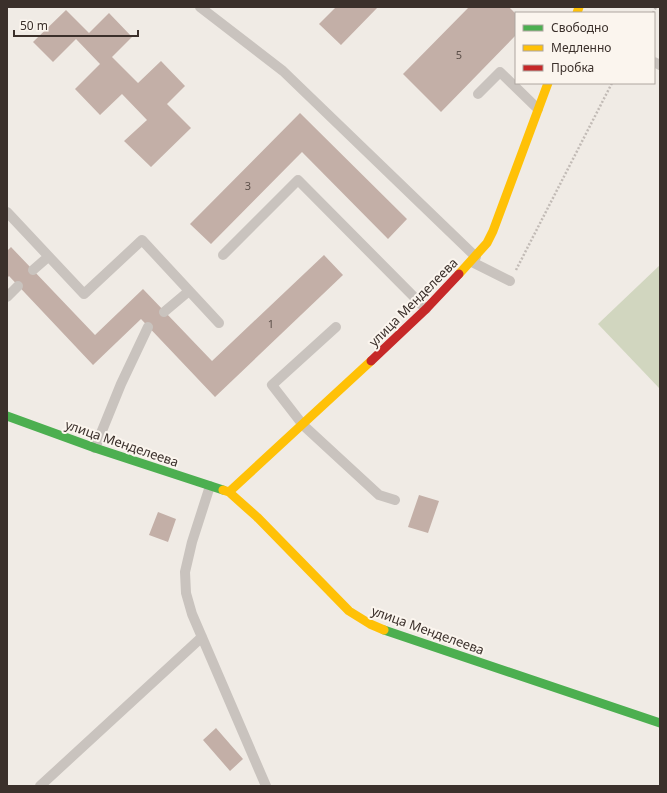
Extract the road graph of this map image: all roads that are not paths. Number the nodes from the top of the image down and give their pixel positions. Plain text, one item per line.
1 (200, 7) edge
2 (548, 84) edge
3 (478, 94) dead end
4 (538, 109) junction
5 (7, 212) edge
6 (223, 255) dead end
7 (48, 257) junction
8 (474, 259) junction
9 (34, 270) dead end
10 (510, 281) road end
11 (18, 286) dead end
12 (189, 291) junction
13 (7, 297) edge
14 (426, 309) junction
15 (164, 312) dead end
16 (219, 323) dead end
17 (148, 327) dead end
18 (336, 327) dead end
19 (7, 416) edge
20 (303, 425) junction
21 (95, 448) junction
22 (210, 486) junction
23 (229, 492) junction
24 (394, 500) dead end
25 (202, 637) junction
26 (660, 723) edge
27 (40, 786) edge
28 (266, 786) edge

1 - 8 lane
2 - 4 street, улица Менделеева
3 - 4 lane
4 - 8 street, улица Менделеева
5 - 7 lane
6 - 14 lane
7 - 9 lane
7 - 12 lane
8 - 10 lane
8 - 14 street, улица Менделеева
11 - 13 lane
12 - 15 lane
12 - 16 lane
14 - 20 street, улица Менделеева
17 - 21 lane
18 - 20 lane
19 - 21 street, улица Менделеева
20 - 23 street, улица Менделеева
20 - 24 lane
21 - 22 street, улица Менделеева
22 - 23 street, улица Менделеева
22 - 25 lane
23 - 26 street, улица Менделеева
25 - 27 lane
25 - 28 lane

